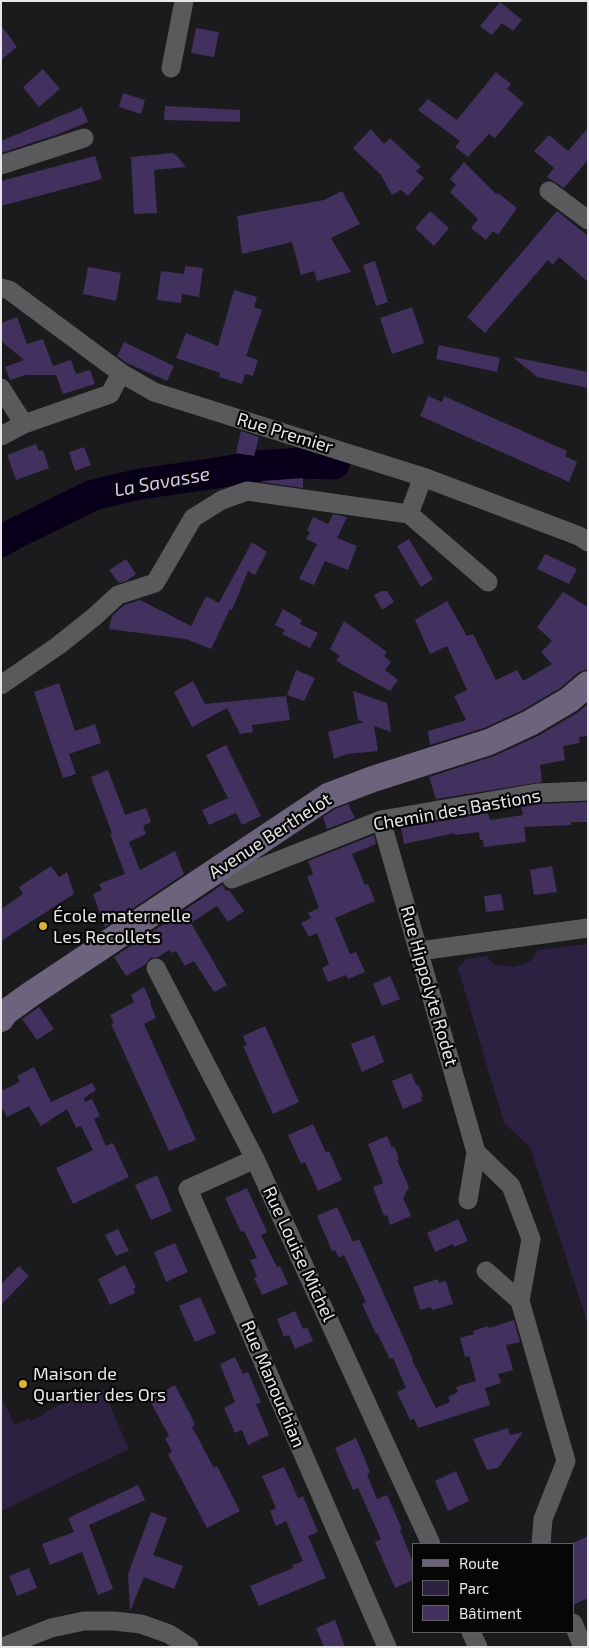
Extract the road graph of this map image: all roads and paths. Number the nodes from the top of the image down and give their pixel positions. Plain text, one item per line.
1 (184, 1) edge
2 (171, 68) dead end
3 (84, 138) dead end
4 (1, 165) edge
5 (549, 191) dead end
6 (588, 220) edge
7 (1, 288) edge
8 (121, 373) junction
9 (1, 388) edge
10 (24, 424) junction
11 (1, 436) edge
12 (423, 477) junction
13 (409, 514) junction
14 (588, 542) edge
15 (488, 582) dead end
16 (588, 684) edge
17 (1, 686) edge
18 (588, 791) edge
19 (381, 820) junction
20 (224, 866) junction
21 (588, 928) edge
22 (418, 951) junction
23 (156, 968) dead end
24 (1, 1019) edge
25 (476, 1152) junction
26 (255, 1159) junction
27 (468, 1200) dead end
28 (486, 1271) dead end
29 (520, 1301) junction
30 (431, 1543) edge
31 (541, 1543) edge
32 (574, 1625) edge
33 (471, 1633) edge
34 (3, 1647) edge
35 (190, 1647) edge
36 (387, 1647) edge
37 (478, 1647) edge
38 (583, 1647) edge

1 - 2 street
3 - 4 street
5 - 6 street
7 - 8 street, Rue Premier
8 - 10 street
8 - 12 street, Rue Premier
9 - 10 street
10 - 11 street
12 - 13 street
12 - 14 street, Rue Premier
13 - 15 street
13 - 17 street
16 - 20 main road, Avenue Berthelot
18 - 19 street, Chemin des Bastions
19 - 20 street, Chemin des Bastions
19 - 22 street, Rue Hippolyte Rodet
20 - 24 main road, Avenue Berthelot
21 - 22 street
22 - 25 street, Rue Hippolyte Rodet
23 - 26 street, Rue Louise Michel
25 - 27 street, Rue Hippolyte Rodet
25 - 29 street
26 - 30 street, Rue Louise Michel
26 - 36 street, Rue Manouchian
28 - 29 street
29 - 31 street
32 - 38 street
33 - 37 street
34 - 35 street

